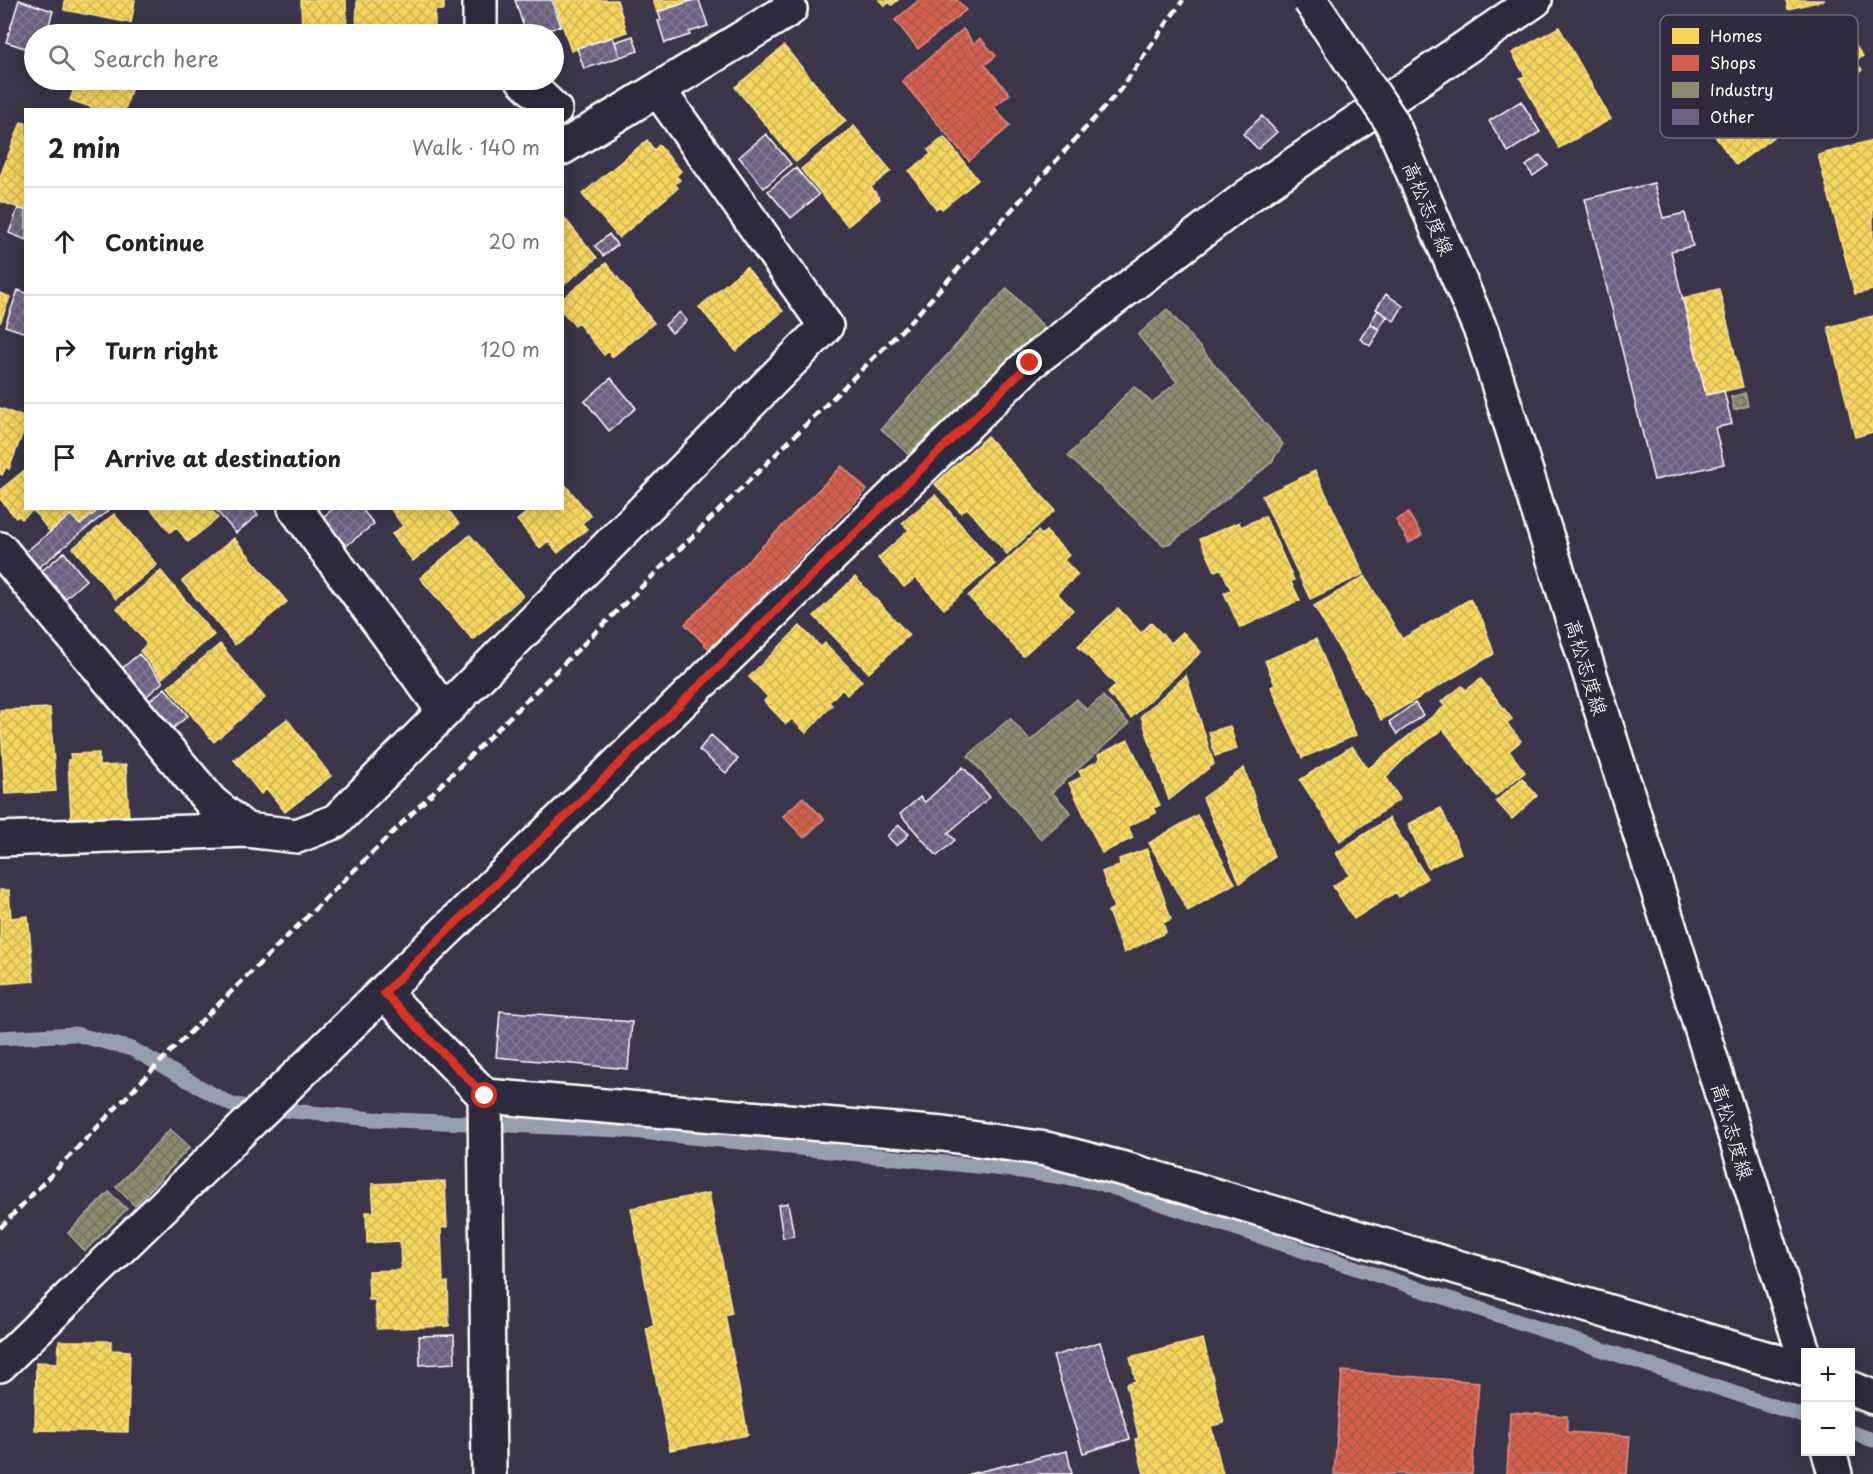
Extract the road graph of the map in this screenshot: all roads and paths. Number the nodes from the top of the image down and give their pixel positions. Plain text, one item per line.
1 (480, 0) edge
2 (1310, 0) edge
3 (1535, 0) edge
4 (790, 9) dead end
5 (480, 24) edge
6 (534, 90) edge
7 (659, 91) junction
8 (553, 108) edge
9 (569, 133) edge
10 (296, 510) edge
11 (0, 549) edge
12 (444, 711) junction
13 (246, 830) junction
14 (0, 839) edge
15 (384, 993) junction
16 (485, 1096) junction
17 (1802, 1348) edge
18 (0, 1365) edge
19 (1801, 1369) edge
20 (1855, 1390) edge
21 (1873, 1397) edge
22 (1830, 1456) edge
23 (489, 1474) edge
24 (1835, 1474) edge

1 - 5 street
2 - 17 street, 高松志度線, bridge
3 - 15 street
4 - 7 street
6 - 8 street
7 - 9 street
7 - 12 street
10 - 12 street
11 - 13 street
12 - 13 street
13 - 14 street
15 - 16 street
15 - 18 street
16 - 19 street
16 - 23 street
20 - 21 street
22 - 24 street

